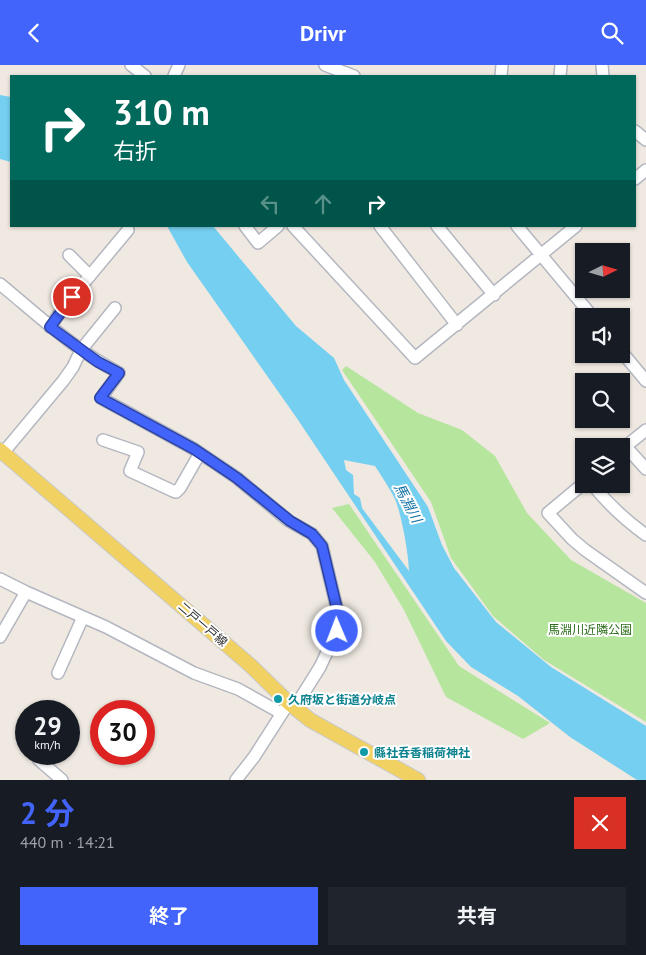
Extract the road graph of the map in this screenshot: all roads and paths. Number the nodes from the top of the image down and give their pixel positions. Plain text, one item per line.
1 (131, 65) edge
2 (325, 65) edge
3 (346, 72) edge
4 (144, 75) edge
5 (636, 132) edge
6 (646, 140) edge
7 (646, 170) edge
8 (636, 178) edge
9 (246, 227) edge
10 (277, 227) edge
11 (294, 227) edge
12 (381, 227) edge
13 (438, 227) edge
14 (518, 227) edge
15 (575, 227) edge
16 (128, 229) dead end
17 (69, 255) dead end
18 (540, 255) junction
19 (90, 276) junction
20 (0, 284) edge
21 (494, 295) junction
22 (115, 308) dead end
23 (585, 308) edge
24 (457, 325) junction
25 (50, 327) junction
26 (82, 350) junction
27 (630, 362) edge
28 (646, 381) edge
29 (646, 430) edge
30 (103, 440) dead end
31 (630, 444) edge
32 (2, 451) edge
33 (200, 453) junction
34 (630, 454) edge
35 (646, 469) edge
36 (575, 490) edge
37 (599, 493) edge
38 (646, 535) edge
39 (0, 579) edge
40 (26, 592) junction
41 (646, 593) edge
42 (83, 617) junction
43 (0, 637) edge
44 (58, 673) dead end
45 (289, 708) junction
46 (44, 765) edge
47 (59, 779) edge
48 (236, 780) edge
49 (418, 780) edge

1 - 4 street
2 - 3 street
5 - 6 street
7 - 8 street
9 - 10 street
11 - 24 street
12 - 24 street
13 - 21 street
14 - 18 street
15 - 18 street
16 - 19 street
17 - 19 street
18 - 21 street
18 - 23 street
19 - 25 street
20 - 25 street
21 - 24 street
22 - 26 street
25 - 26 street
26 - 32 street
26 - 33 street
27 - 28 street
29 - 31 street
30 - 33 street
32 - 45 main road, 二戸一戸線
33 - 45 street
34 - 35 street
36 - 41 street
37 - 38 street
39 - 40 street
40 - 42 street
40 - 43 street
42 - 44 street
42 - 45 street
45 - 48 street
45 - 49 main road, 二戸一戸線
46 - 47 street

